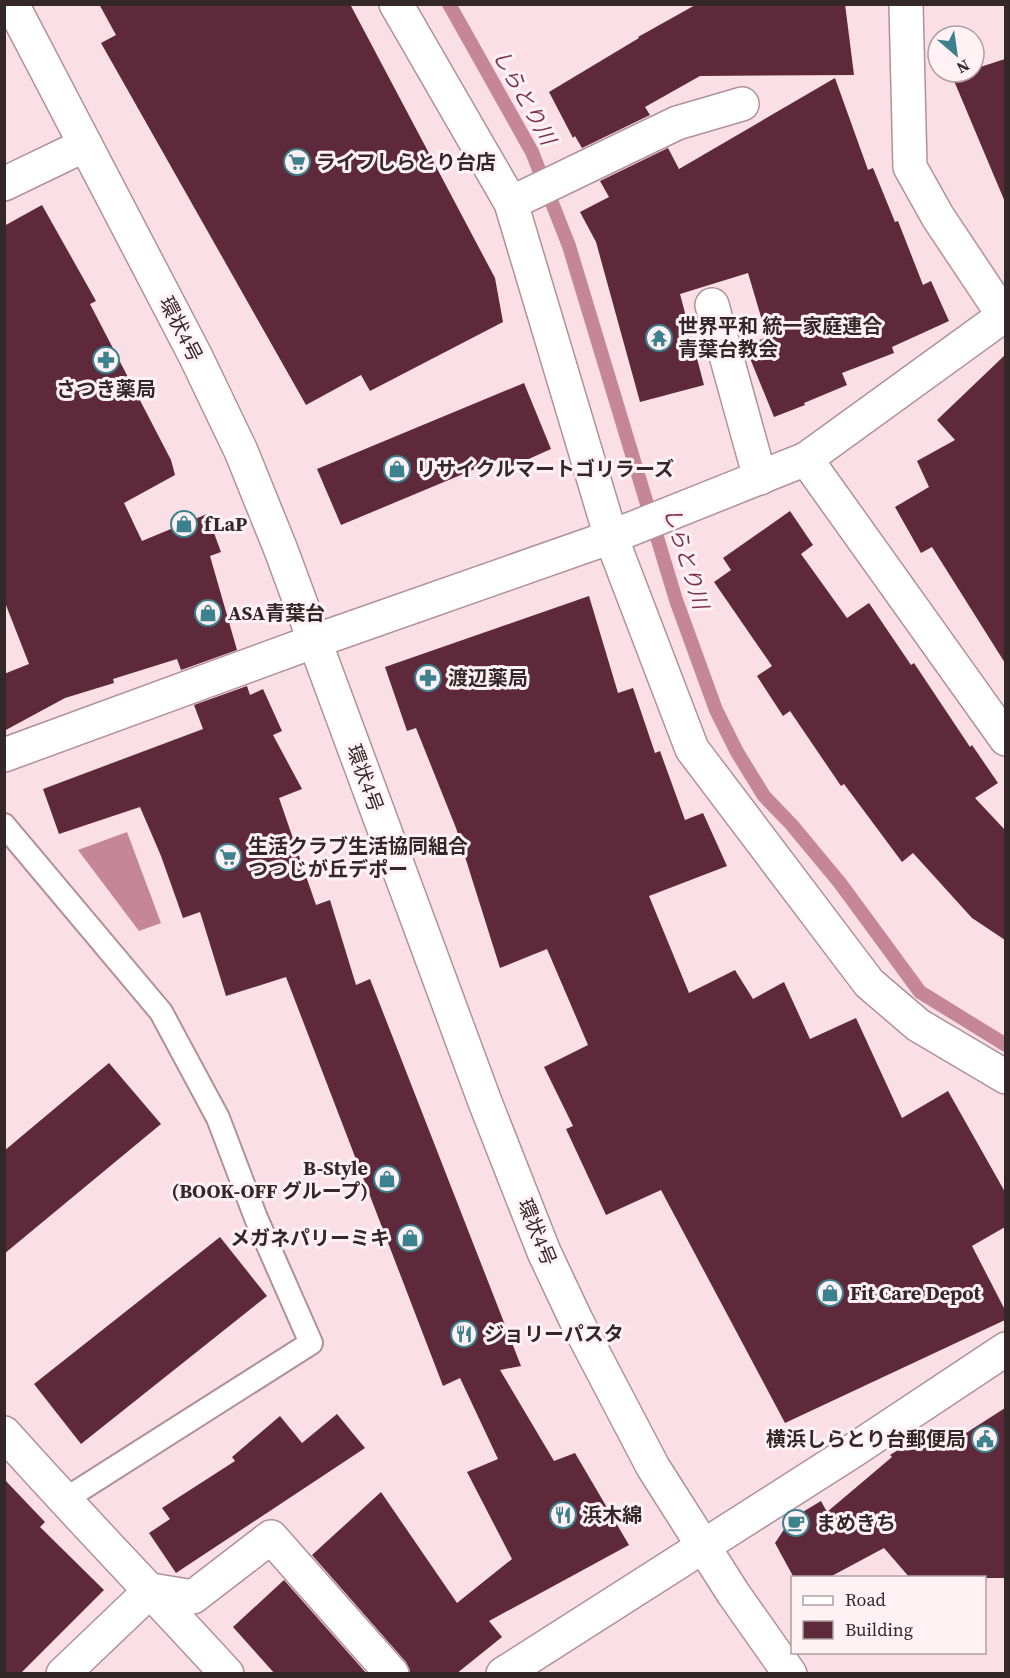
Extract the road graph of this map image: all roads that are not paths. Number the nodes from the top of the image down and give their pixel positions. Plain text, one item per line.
1 (12, 4) edge
2 (396, 4) edge
3 (906, 4) edge
4 (742, 104) dead end
5 (85, 145) junction
6 (4, 184) edge
7 (511, 202) junction
8 (712, 305) dead end
9 (1005, 316) edge
10 (806, 459) junction
11 (760, 478) junction
12 (616, 535) junction
13 (315, 641) junction
14 (1005, 739) edge
15 (4, 755) edge
16 (4, 825) edge
17 (1005, 1077) edge
18 (1000, 1361) edge
19 (4, 1433) edge
20 (64, 1500) junction
21 (704, 1547) junction
22 (151, 1590) junction
23 (63, 1674) edge
24 (227, 1674) edge
25 (392, 1674) edge
26 (503, 1674) edge
27 (790, 1674) edge

1 - 5 street, 環状4号
2 - 7 street
3 - 9 street
4 - 7 street
5 - 6 street
5 - 13 street, 環状4号
7 - 12 street
8 - 11 street
9 - 10 street
10 - 11 street
10 - 14 street
11 - 12 street
12 - 13 street
12 - 17 street
13 - 15 street
13 - 21 street, 環状4号
16 - 20 lane
18 - 21 street
19 - 20 street
20 - 22 street
21 - 26 street
21 - 27 street, 環状4号
22 - 23 street
22 - 24 street
22 - 25 street

